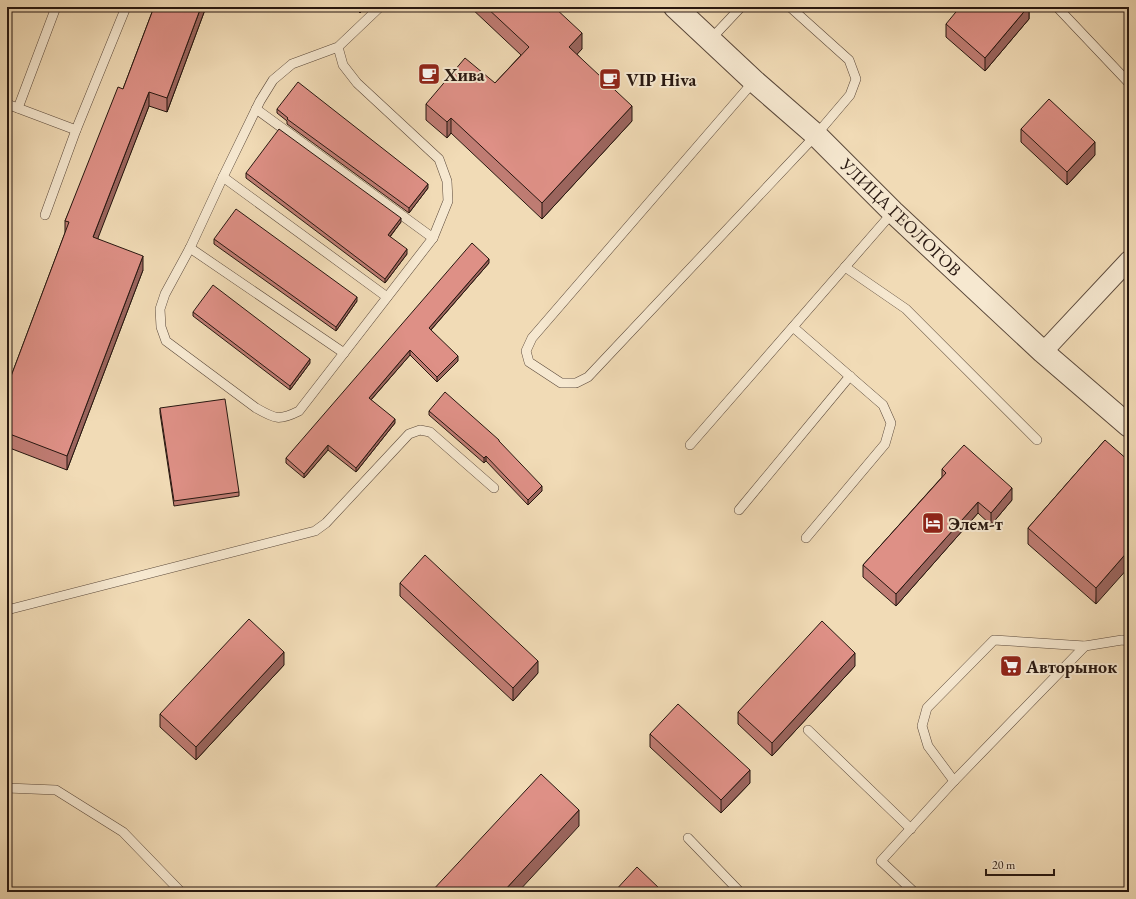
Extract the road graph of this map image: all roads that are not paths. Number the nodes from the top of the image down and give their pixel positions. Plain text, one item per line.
1 (56, 7) edge
2 (126, 7) edge
3 (380, 7) edge
4 (675, 7) edge
5 (741, 7) edge
6 (790, 7) edge
7 (1057, 7) edge
8 (710, 40) junction
9 (338, 47) junction
10 (754, 81) junction
11 (1129, 83) edge
12 (7, 104) edge
13 (18, 108) junction
14 (256, 109) junction
15 (76, 130) junction
16 (816, 135) junction
17 (223, 177) junction
18 (893, 212) junction
19 (45, 215) dead end
20 (433, 238) junction
21 (190, 248) junction
22 (1129, 260) edge
23 (845, 267) junction
24 (387, 297) junction
25 (793, 327) junction
26 (1043, 352) junction
27 (344, 353) junction
28 (850, 376) junction
29 (1129, 426) edge
30 (1037, 440) dead end
31 (690, 445) dead end
32 (494, 488) dead end
33 (739, 510) dead end
34 (806, 538) dead end
35 (7, 610) edge
36 (1129, 641) edge
37 (1085, 646) junction
38 (808, 730) dead end
39 (954, 781) junction
40 (7, 788) edge
41 (911, 829) junction
42 (688, 838) dead end
43 (181, 892) edge
44 (740, 892) edge
45 (914, 892) edge

1 - 13 lane
2 - 15 lane
3 - 9 lane
4 - 8 street, УЛИЦА ГЕОЛОГОВ
5 - 8 lane
6 - 16 lane
7 - 11 lane
8 - 10 street, УЛИЦА ГЕОЛОГОВ
9 - 14 lane
9 - 20 lane
10 - 16 street, УЛИЦА ГЕОЛОГОВ
10 - 16 lane
12 - 13 lane
13 - 15 lane
14 - 17 lane
14 - 20 lane
15 - 19 lane
16 - 18 street, УЛИЦА ГЕОЛОГОВ
17 - 21 lane
17 - 24 lane
18 - 23 lane
18 - 26 street, УЛИЦА ГЕОЛОГОВ
20 - 24 lane
21 - 27 lane
21 - 27 lane
22 - 26 street
23 - 25 lane
23 - 30 lane
24 - 27 lane
25 - 28 lane
25 - 31 lane
26 - 29 street, УЛИЦА ГЕОЛОГОВ
28 - 33 lane
28 - 34 lane
32 - 35 lane
36 - 37 lane
37 - 39 lane
37 - 39 lane
38 - 41 lane
39 - 41 lane
40 - 43 lane
41 - 45 lane
42 - 44 lane

